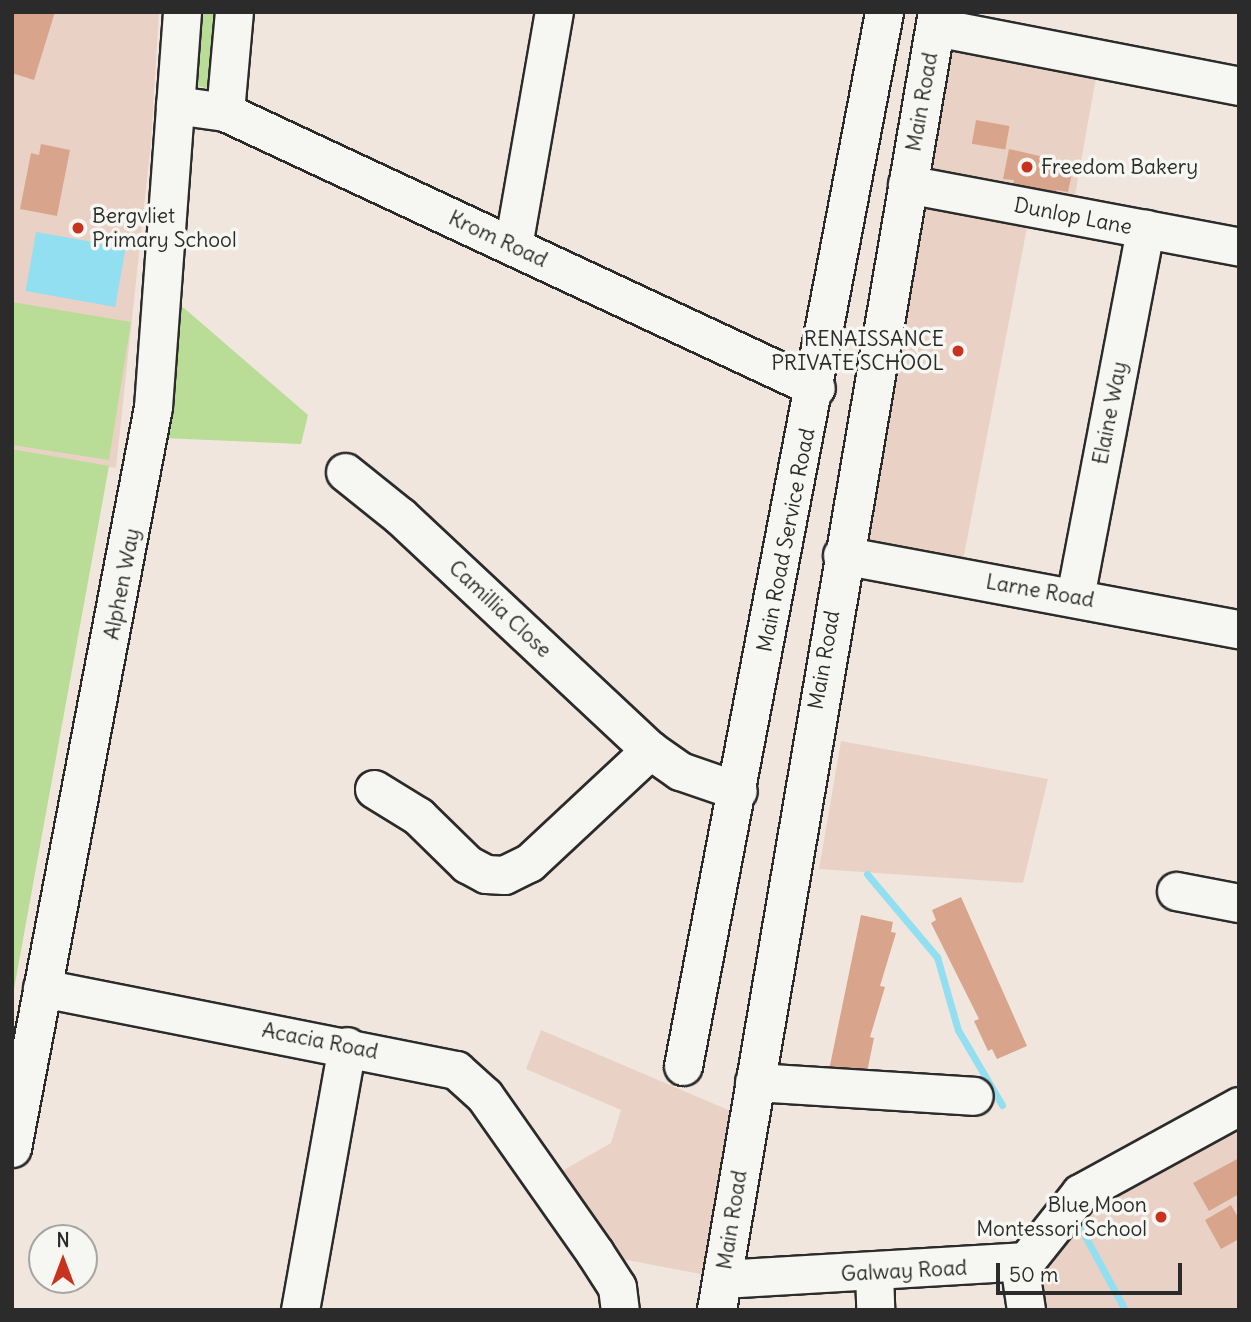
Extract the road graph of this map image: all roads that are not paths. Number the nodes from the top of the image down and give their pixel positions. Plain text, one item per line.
1 (182, 12) edge
2 (233, 12) edge
3 (554, 12) edge
4 (884, 12) edge
5 (937, 20) edge
6 (1239, 86) edge
7 (175, 105) junction
8 (225, 112) junction
9 (907, 184) junction
10 (1145, 229) junction
11 (513, 246) junction
12 (1239, 247) edge
13 (816, 388) junction
14 (345, 472) dead end
15 (842, 555) junction
16 (1075, 597) junction
17 (1239, 629) edge
18 (650, 750) junction
19 (374, 789) dead end
20 (737, 791) junction
21 (1176, 891) dead end
22 (1239, 902) edge
23 (42, 988) junction
24 (347, 1046) junction
25 (683, 1066) dead end
26 (754, 1082) junction
27 (974, 1096) dead end
28 (1239, 1106) edge
29 (12, 1148) edge
30 (1019, 1263) junction
31 (874, 1272) junction
32 (720, 1294) edge
33 (300, 1310) edge
34 (620, 1310) edge
35 (876, 1310) edge
36 (1026, 1310) edge

1 - 7 street, Alphen Way
2 - 8 street
3 - 11 street
4 - 13 street, Main Road Service Road
5 - 6 street
5 - 9 main road, Main Road
7 - 8 street, Krom Road
7 - 23 street, Alphen Way
8 - 11 street, Krom Road
9 - 10 street, Dunlop Lane
9 - 15 main road, Main Road
10 - 12 street, Dunlop Lane
10 - 16 street, Elaine Way
11 - 13 street, Krom Road
13 - 20 street, Main Road Service Road
14 - 18 street, Camillia Close
15 - 16 street, Larne Road
15 - 26 main road, Main Road
16 - 17 street, Larne Road
18 - 19 street
18 - 20 street, Camillia Close
20 - 25 street, Main Road Service Road
21 - 22 street
23 - 24 street, Acacia Road
23 - 29 street, Alphen Way
24 - 33 street
24 - 34 street, Acacia Road
26 - 27 street
26 - 32 main road, Main Road
28 - 30 street
30 - 31 street, Galway Road
30 - 36 street
31 - 32 street, Galway Road
31 - 35 street

